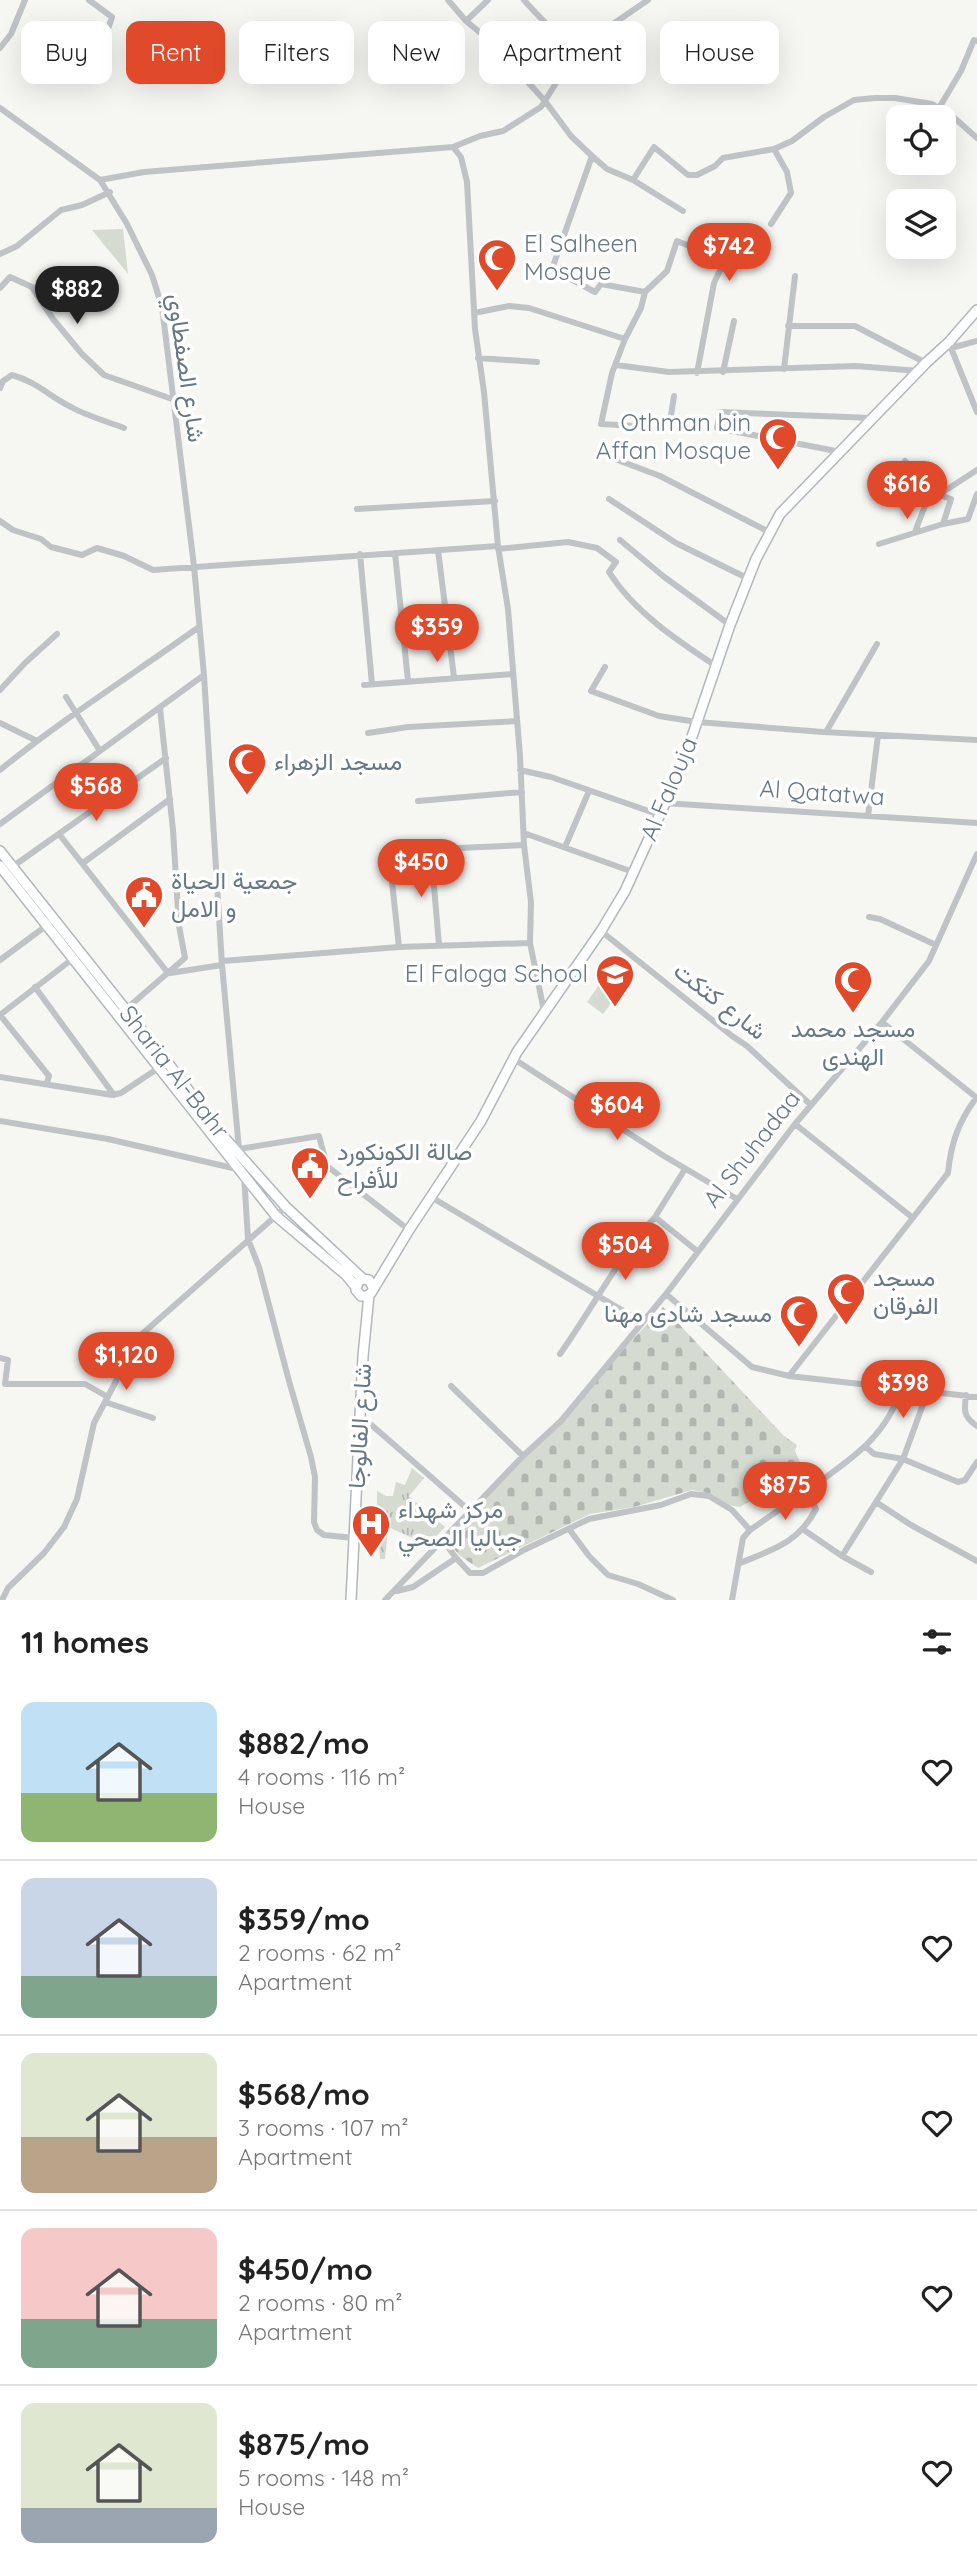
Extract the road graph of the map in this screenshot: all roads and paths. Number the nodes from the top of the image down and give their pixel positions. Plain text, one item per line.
1 (25, 0) edge
2 (89, 0) edge
3 (448, 0) edge
4 (488, 0) edge
5 (524, 0) edge
6 (648, 0) edge
7 (111, 21) edge
8 (466, 21) junction
9 (544, 21) edge
10 (616, 21) edge
11 (977, 41) edge
12 (0, 47) edge
13 (554, 84) edge
14 (545, 101) junction
15 (934, 105) edge
16 (941, 105) edge
17 (0, 108) edge
18 (956, 119) edge
19 (977, 138) edge
20 (453, 147) junction
21 (774, 149) junction
22 (592, 156) junction
23 (100, 180) junction
24 (633, 180) junction
25 (110, 192) junction
26 (683, 211) dead end
27 (771, 224) dead end
28 (0, 254) edge
29 (795, 276) dead end
30 (0, 288) edge
31 (645, 292) junction
32 (977, 310) edge
33 (474, 313) junction
34 (734, 321) dead end
35 (788, 326) junction
36 (625, 339) junction
37 (977, 341) edge
38 (950, 345) junction
39 (478, 358) junction
40 (537, 362) dead end
41 (926, 363) junction
42 (615, 365) junction
43 (784, 369) junction
44 (919, 371) junction
45 (723, 372) junction
46 (697, 373) junction
47 (0, 388) edge
48 (674, 396) dead end
49 (172, 400) junction
50 (977, 412) edge
51 (872, 418) junction
52 (124, 428) dead end
53 (841, 452) junction
54 (615, 459) dead end
55 (905, 461) dead end
56 (977, 470) edge
57 (937, 494) junction
58 (977, 494) edge
59 (609, 499) dead end
60 (495, 501) junction
61 (358, 509) dead end
62 (0, 522) edge
63 (943, 524) junction
64 (769, 532) junction
65 (915, 532) junction
66 (620, 540) dead end
67 (879, 544) dead end
68 (498, 548) junction
69 (438, 550) junction
70 (395, 553) junction
71 (360, 554) junction
72 (194, 566) junction
73 (748, 579) junction
74 (730, 625) junction
75 (199, 627) junction
76 (57, 634) dead end
77 (877, 644) dead end
78 (716, 666) junction
79 (605, 667) dead end
80 (513, 674) junction
81 (204, 675) junction
82 (454, 677) junction
83 (408, 681) junction
84 (372, 684) junction
85 (364, 685) dead end
86 (0, 690) edge
87 (66, 697) dead end
88 (160, 708) junction
89 (76, 711) junction
90 (517, 721) junction
91 (697, 722) junction
92 (0, 723) edge
93 (826, 732) junction
94 (368, 733) dead end
95 (878, 735) junction
96 (977, 740) edge
97 (37, 741) junction
98 (100, 751) junction
99 (166, 758) junction
100 (1, 766) edge
101 (520, 770) junction
102 (589, 791) junction
103 (522, 792) junction
104 (170, 799) junction
105 (418, 801) dead end
106 (664, 803) junction
107 (660, 815) junction
108 (868, 816) junction
109 (977, 823) edge
110 (0, 824) edge
111 (524, 833) junction
112 (58, 834) junction
113 (524, 845) junction
114 (565, 847) junction
115 (0, 851) edge
116 (431, 851) junction
117 (977, 854) edge
118 (83, 863) junction
119 (0, 866) edge
120 (12, 867) junction
121 (634, 872) junction
122 (869, 917) dead end
123 (51, 923) junction
124 (601, 931) junction
125 (530, 943) junction
126 (439, 945) dead end
127 (936, 945) junction
128 (399, 947) junction
129 (2, 956) edge
130 (77, 956) junction
131 (223, 963) junction
132 (168, 973) junction
133 (35, 987) junction
134 (126, 1009) junction
135 (544, 1011) junction
136 (882, 1022) junction
137 (514, 1059) junction
138 (168, 1063) junction
139 (158, 1068) junction
140 (0, 1077) edge
141 (47, 1083) junction
142 (114, 1095) junction
143 (977, 1098) edge
144 (811, 1105) junction
145 (0, 1121) edge
146 (795, 1124) junction
147 (237, 1150) junction
148 (246, 1163) junction
149 (685, 1169) junction
150 (241, 1173) junction
151 (431, 1197) junction
152 (737, 1199) junction
153 (286, 1207) junction
154 (276, 1216) junction
155 (655, 1217) junction
156 (913, 1217) junction
157 (409, 1230) junction
158 (248, 1239) junction
159 (697, 1251) junction
160 (363, 1279) junction
161 (356, 1287) junction
162 (371, 1291) junction
163 (666, 1294) junction
164 (599, 1297) junction
165 (642, 1322) junction
166 (560, 1354) dead end
167 (0, 1358) edge
168 (789, 1376) junction
169 (3, 1384) edge
170 (451, 1386) dead end
171 (901, 1387) junction
172 (928, 1391) junction
173 (966, 1395) junction
174 (977, 1397) edge
175 (106, 1399) junction
176 (360, 1415) junction
177 (153, 1418) dead end
178 (977, 1426) edge
179 (866, 1447) junction
180 (523, 1456) junction
181 (903, 1459) junction
182 (977, 1462) edge
183 (805, 1492) junction
184 (876, 1502) junction
185 (470, 1511) junction
186 (569, 1529) junction
187 (750, 1530) junction
188 (804, 1530) junction
189 (354, 1538) junction
190 (443, 1540) junction
191 (842, 1556) junction
192 (456, 1558) junction
193 (977, 1561) edge
194 (740, 1563) junction
195 (871, 1572) dead end
196 (395, 1591) junction
197 (349, 1598) edge
198 (2, 1600) edge
199 (385, 1600) edge
200 (673, 1600) edge
201 (732, 1600) edge

1 - 12 street
2 - 7 street
3 - 8 street
4 - 8 street
5 - 9 street
6 - 10 street
8 - 14 street
11 - 16 street
13 - 14 street
14 - 20 street
14 - 22 street
15 - 21 street
17 - 23 street, شارع الصفطاوي
18 - 19 street
20 - 23 street
20 - 33 street
21 - 24 street
21 - 27 street
22 - 24 street
22 - 31 street
23 - 25 street, شارع الصفطاوي
24 - 26 street
25 - 28 street
25 - 49 street, شارع الصفطاوي
29 - 35 street
30 - 49 street
31 - 36 street
31 - 46 street
32 - 38 main road, Al Falouja
33 - 36 street
33 - 39 street
34 - 45 street
35 - 41 street
35 - 43 street
36 - 42 street
37 - 38 street
38 - 41 main road, Al Falouja
38 - 50 street
39 - 40 street
39 - 60 street
41 - 44 main road, Al Falouja
42 - 46 street
42 - 48 street
43 - 44 street
43 - 45 street
44 - 51 main road, Al Falouja
45 - 46 street
47 - 52 street
49 - 72 street, شارع الصفطاوي
51 - 53 main road, Al Falouja
51 - 53 street
53 - 64 main road, Al Falouja
54 - 64 street
55 - 57 street
56 - 57 street
57 - 63 street
57 - 65 street
58 - 63 street
59 - 73 street
60 - 61 street
60 - 68 street
62 - 72 street
63 - 65 street
64 - 73 main road, Al Falouja
65 - 67 street
66 - 74 street
68 - 69 street
68 - 78 street
68 - 80 street
69 - 70 street
69 - 82 street
70 - 71 street
70 - 83 street
71 - 72 street
71 - 84 street
72 - 75 street, شارع الصفطاوي
73 - 74 main road, Al Falouja
74 - 78 main road, Al Falouja
75 - 81 street, شارع الصفطاوي
75 - 89 street
76 - 86 street
77 - 93 street
78 - 91 main road, Al Falouja
79 - 91 street
80 - 82 street
80 - 90 street
81 - 88 street
81 - 131 street, شارع الصفطاوي
82 - 83 street
83 - 84 street
84 - 85 street
87 - 89 street
88 - 98 street
88 - 99 street
89 - 97 street
89 - 98 street
90 - 94 street
90 - 101 street
91 - 93 street
91 - 106 main road, Al Falouja
92 - 97 street
93 - 95 street
95 - 96 street
95 - 108 street
97 - 100 street
98 - 110 street
99 - 104 street
99 - 112 street
101 - 102 street
101 - 103 street
102 - 107 street
102 - 114 street
103 - 105 street
103 - 111 street
104 - 118 street
104 - 132 street
106 - 107 main road, Al Falouja
106 - 108 street, Al Qatatwa
107 - 121 main road, Al Falouja
108 - 109 street, Al Qatatwa
111 - 113 street
111 - 114 street
112 - 118 street
112 - 120 street
113 - 116 street
113 - 125 street
114 - 121 street
115 - 120 main road, Sharia Al-Bahr
116 - 126 street
116 - 128 street
117 - 127 street, Al Shuhadaa
118 - 132 street
119 - 123 main road, Sharia Al-Bahr
120 - 123 main road, Sharia Al-Bahr
121 - 124 main road, Al Falouja
122 - 127 street
123 - 129 street
123 - 130 main road, Sharia Al-Bahr
124 - 135 main road, Al Falouja
124 - 144 street, شارع كتكت
125 - 128 street
125 - 135 street
127 - 136 street, Al Shuhadaa
128 - 131 street
130 - 133 street
130 - 134 main road, Sharia Al-Bahr
130 - 139 main road, Sharia Al-Bahr
131 - 132 street
131 - 147 street, شارع الصفطاوي
132 - 134 street
133 - 141 street
133 - 142 street
134 - 138 main road, Sharia Al-Bahr
135 - 137 main road, Al Falouja
136 - 143 street
136 - 144 street, Al Shuhadaa
137 - 149 street
137 - 151 main road, Al Falouja
138 - 139 street
138 - 147 main road, Sharia Al-Bahr
139 - 142 street
139 - 150 main road, Sharia Al-Bahr
140 - 141 street
141 - 142 street
143 - 156 street
144 - 146 street, Al Shuhadaa
145 - 150 street
146 - 152 street, Al Shuhadaa
146 - 156 street
147 - 148 main road, Sharia Al-Bahr
147 - 157 street
148 - 150 street
148 - 153 main road, Sharia Al-Bahr
149 - 152 street
149 - 155 street
150 - 154 main road, Sharia Al-Bahr
150 - 158 street
151 - 157 main road, Al Falouja
151 - 164 street
152 - 159 street, Al Shuhadaa
153 - 154 street
153 - 160 main road, Sharia Al-Bahr
154 - 158 street
154 - 161 main road, Sharia Al-Bahr
155 - 159 street
155 - 164 street
156 - 168 street
157 - 162 main road, Al Falouja
158 - 175 street
158 - 189 street
159 - 163 street, Al Shuhadaa
160 - 161 main road
160 - 162 main road
161 - 162 main road
162 - 176 main road, شارع الفالوجا
163 - 165 street, Al Shuhadaa
163 - 168 street
164 - 165 street
164 - 166 street
165 - 180 street, Al Shuhadaa
167 - 169 street
168 - 171 street
169 - 175 street
170 - 180 street
171 - 172 street
171 - 179 street
172 - 173 street
172 - 181 street
173 - 174 street
173 - 178 street
175 - 177 street
175 - 198 street
176 - 185 street
176 - 189 main road, شارع الفالوجا
179 - 181 street
179 - 183 street
180 - 185 street, Al Shuhadaa
181 - 182 street
181 - 184 street
183 - 187 street
183 - 188 street
184 - 191 street
184 - 193 street
185 - 190 street, Al Shuhadaa
186 - 187 street
186 - 192 street
186 - 200 street
187 - 194 street
188 - 191 street
188 - 194 street
189 - 197 main road, شارع الفالوجا
190 - 192 street
190 - 196 street, Al Shuhadaa
191 - 195 street
192 - 196 street
194 - 201 street
196 - 199 street, Al Shuhadaa

